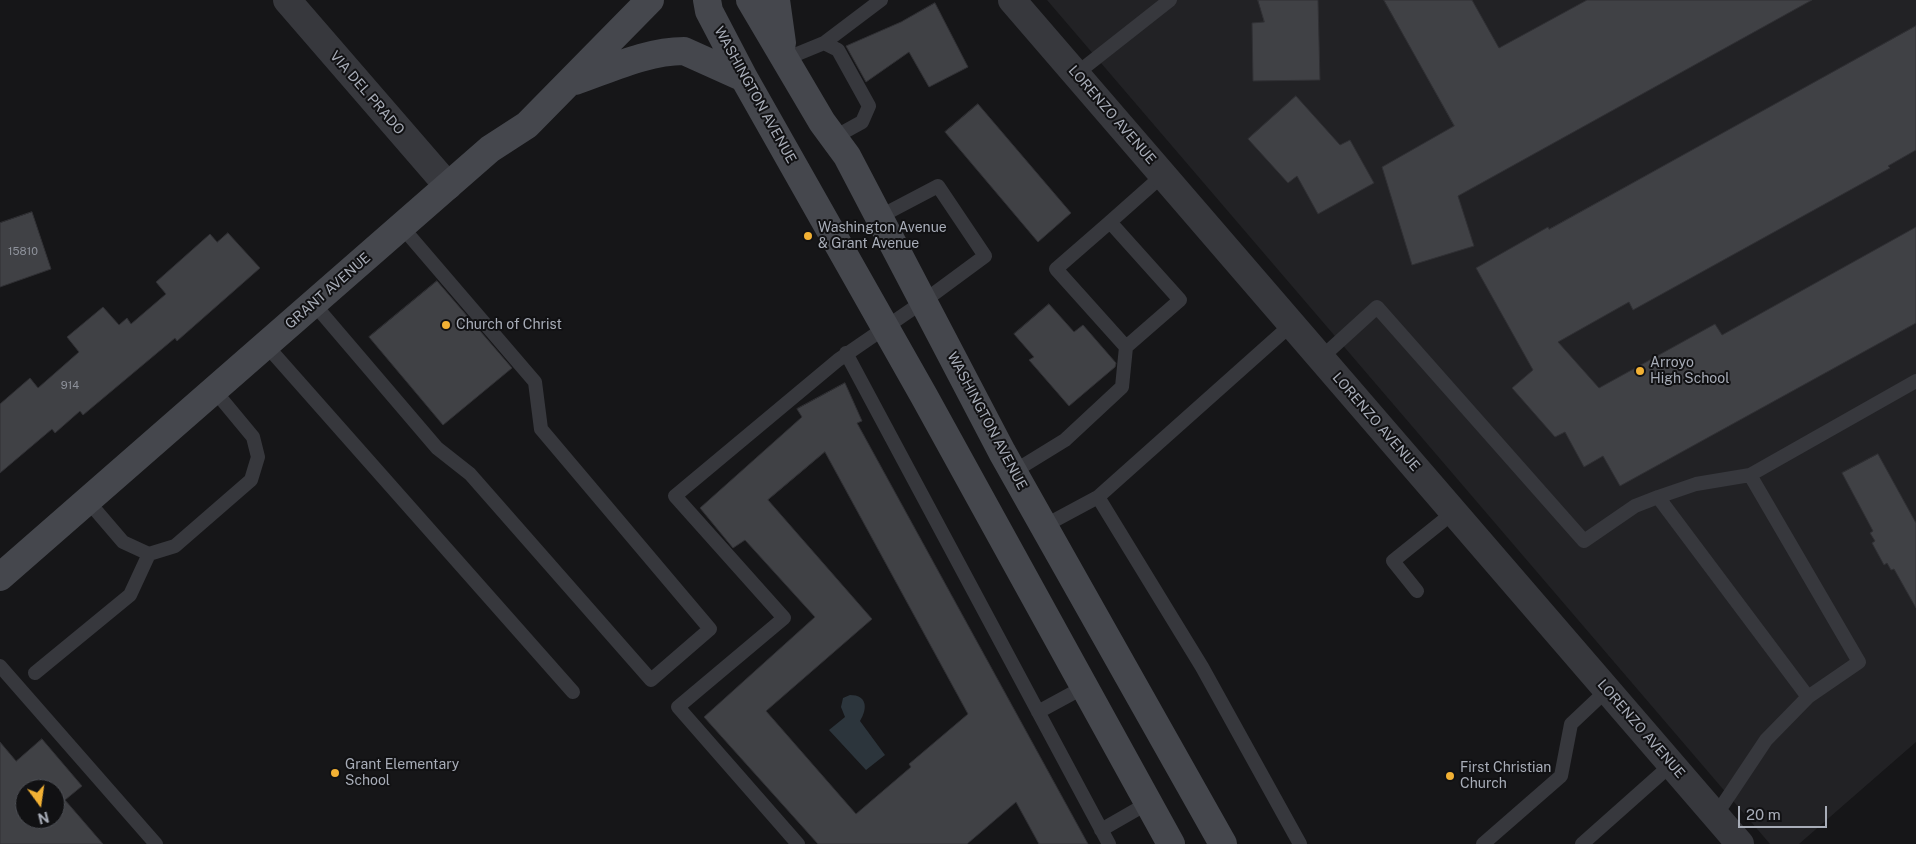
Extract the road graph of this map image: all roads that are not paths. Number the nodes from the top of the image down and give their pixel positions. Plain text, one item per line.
1 (287, 0) edge
2 (650, 0) edge
3 (707, 0) edge
4 (750, 0) edge
5 (776, 0) edge
6 (881, 0) edge
7 (1012, 0) edge
8 (1170, 0) edge
9 (824, 43) junction
10 (785, 59) junction
11 (1076, 74) junction
12 (744, 78) junction
13 (571, 82) junction
14 (833, 138) junction
15 (1163, 174) junction
16 (448, 186) junction
17 (880, 217) junction
18 (1110, 222) junction
19 (402, 227) junction
20 (924, 301) junction
21 (314, 304) junction
22 (1292, 324) junction
23 (885, 326) junction
24 (266, 345) junction
25 (1126, 347) junction
26 (846, 353) junction
27 (1321, 358) junction
28 (1916, 381) edge
29 (214, 390) junction
30 (1013, 472) junction
31 (1750, 475) junction
32 (1098, 497) junction
33 (1658, 497) junction
34 (87, 500) junction
35 (1454, 512) junction
36 (1044, 526) junction
37 (149, 554) junction
38 (0, 577) edge
39 (1417, 591) dead end
40 (0, 666) edge
41 (35, 673) dead end
42 (1084, 687) junction
43 (1607, 690) junction
44 (573, 692) dead end
45 (1808, 697) junction
46 (1038, 712) junction
47 (1672, 764) junction
48 (1148, 803) junction
49 (1716, 815) junction
50 (1101, 830) junction
51 (156, 844) edge
52 (798, 844) edge
53 (1109, 844) edge
54 (1171, 844) edge
55 (1223, 844) edge
56 (1300, 844) edge
57 (1483, 844) edge
58 (1582, 844) edge
59 (1740, 844) edge

1 - 16 street, VIA DEL PRADO
2 - 13 main road, GRANT AVENUE
3 - 12 main road, WASHINGTON AVENUE
4 - 10 main road, WASHINGTON AVENUE
5 - 10 main road
6 - 9 lane
7 - 11 street, LORENZO AVENUE
8 - 11 lane
9 - 10 lane
9 - 14 lane
10 - 14 main road, WASHINGTON AVENUE
11 - 15 street, LORENZO AVENUE
12 - 13 main road
12 - 23 main road, WASHINGTON AVENUE
13 - 16 main road, GRANT AVENUE
14 - 17 main road, WASHINGTON AVENUE
15 - 18 lane
15 - 22 street, LORENZO AVENUE
16 - 19 main road, GRANT AVENUE
17 - 20 main road, WASHINGTON AVENUE
17 - 20 lane
18 - 25 lane
18 - 25 lane
19 - 21 main road, GRANT AVENUE
19 - 21 lane
20 - 23 lane
20 - 30 main road, WASHINGTON AVENUE
21 - 24 main road, GRANT AVENUE
22 - 27 street, LORENZO AVENUE
22 - 32 lane
23 - 26 lane
23 - 42 main road, WASHINGTON AVENUE
24 - 29 main road, GRANT AVENUE
24 - 44 lane
25 - 30 lane
26 - 46 lane
26 - 52 lane
27 - 33 lane
27 - 35 street, LORENZO AVENUE
28 - 31 lane
29 - 34 main road, GRANT AVENUE
29 - 37 lane
30 - 36 main road, WASHINGTON AVENUE
31 - 33 lane
31 - 45 lane
32 - 36 lane
32 - 56 lane
33 - 45 lane
34 - 37 lane
34 - 38 main road, GRANT AVENUE
35 - 39 lane
35 - 43 street, LORENZO AVENUE
36 - 55 main road, WASHINGTON AVENUE
37 - 41 lane
40 - 51 lane
42 - 46 lane
42 - 48 main road, WASHINGTON AVENUE
43 - 47 street, LORENZO AVENUE
43 - 57 lane
45 - 49 lane
46 - 50 lane
47 - 49 street, LORENZO AVENUE
47 - 58 lane
48 - 50 lane
48 - 54 main road, WASHINGTON AVENUE
49 - 59 street, LORENZO AVENUE
50 - 53 lane

